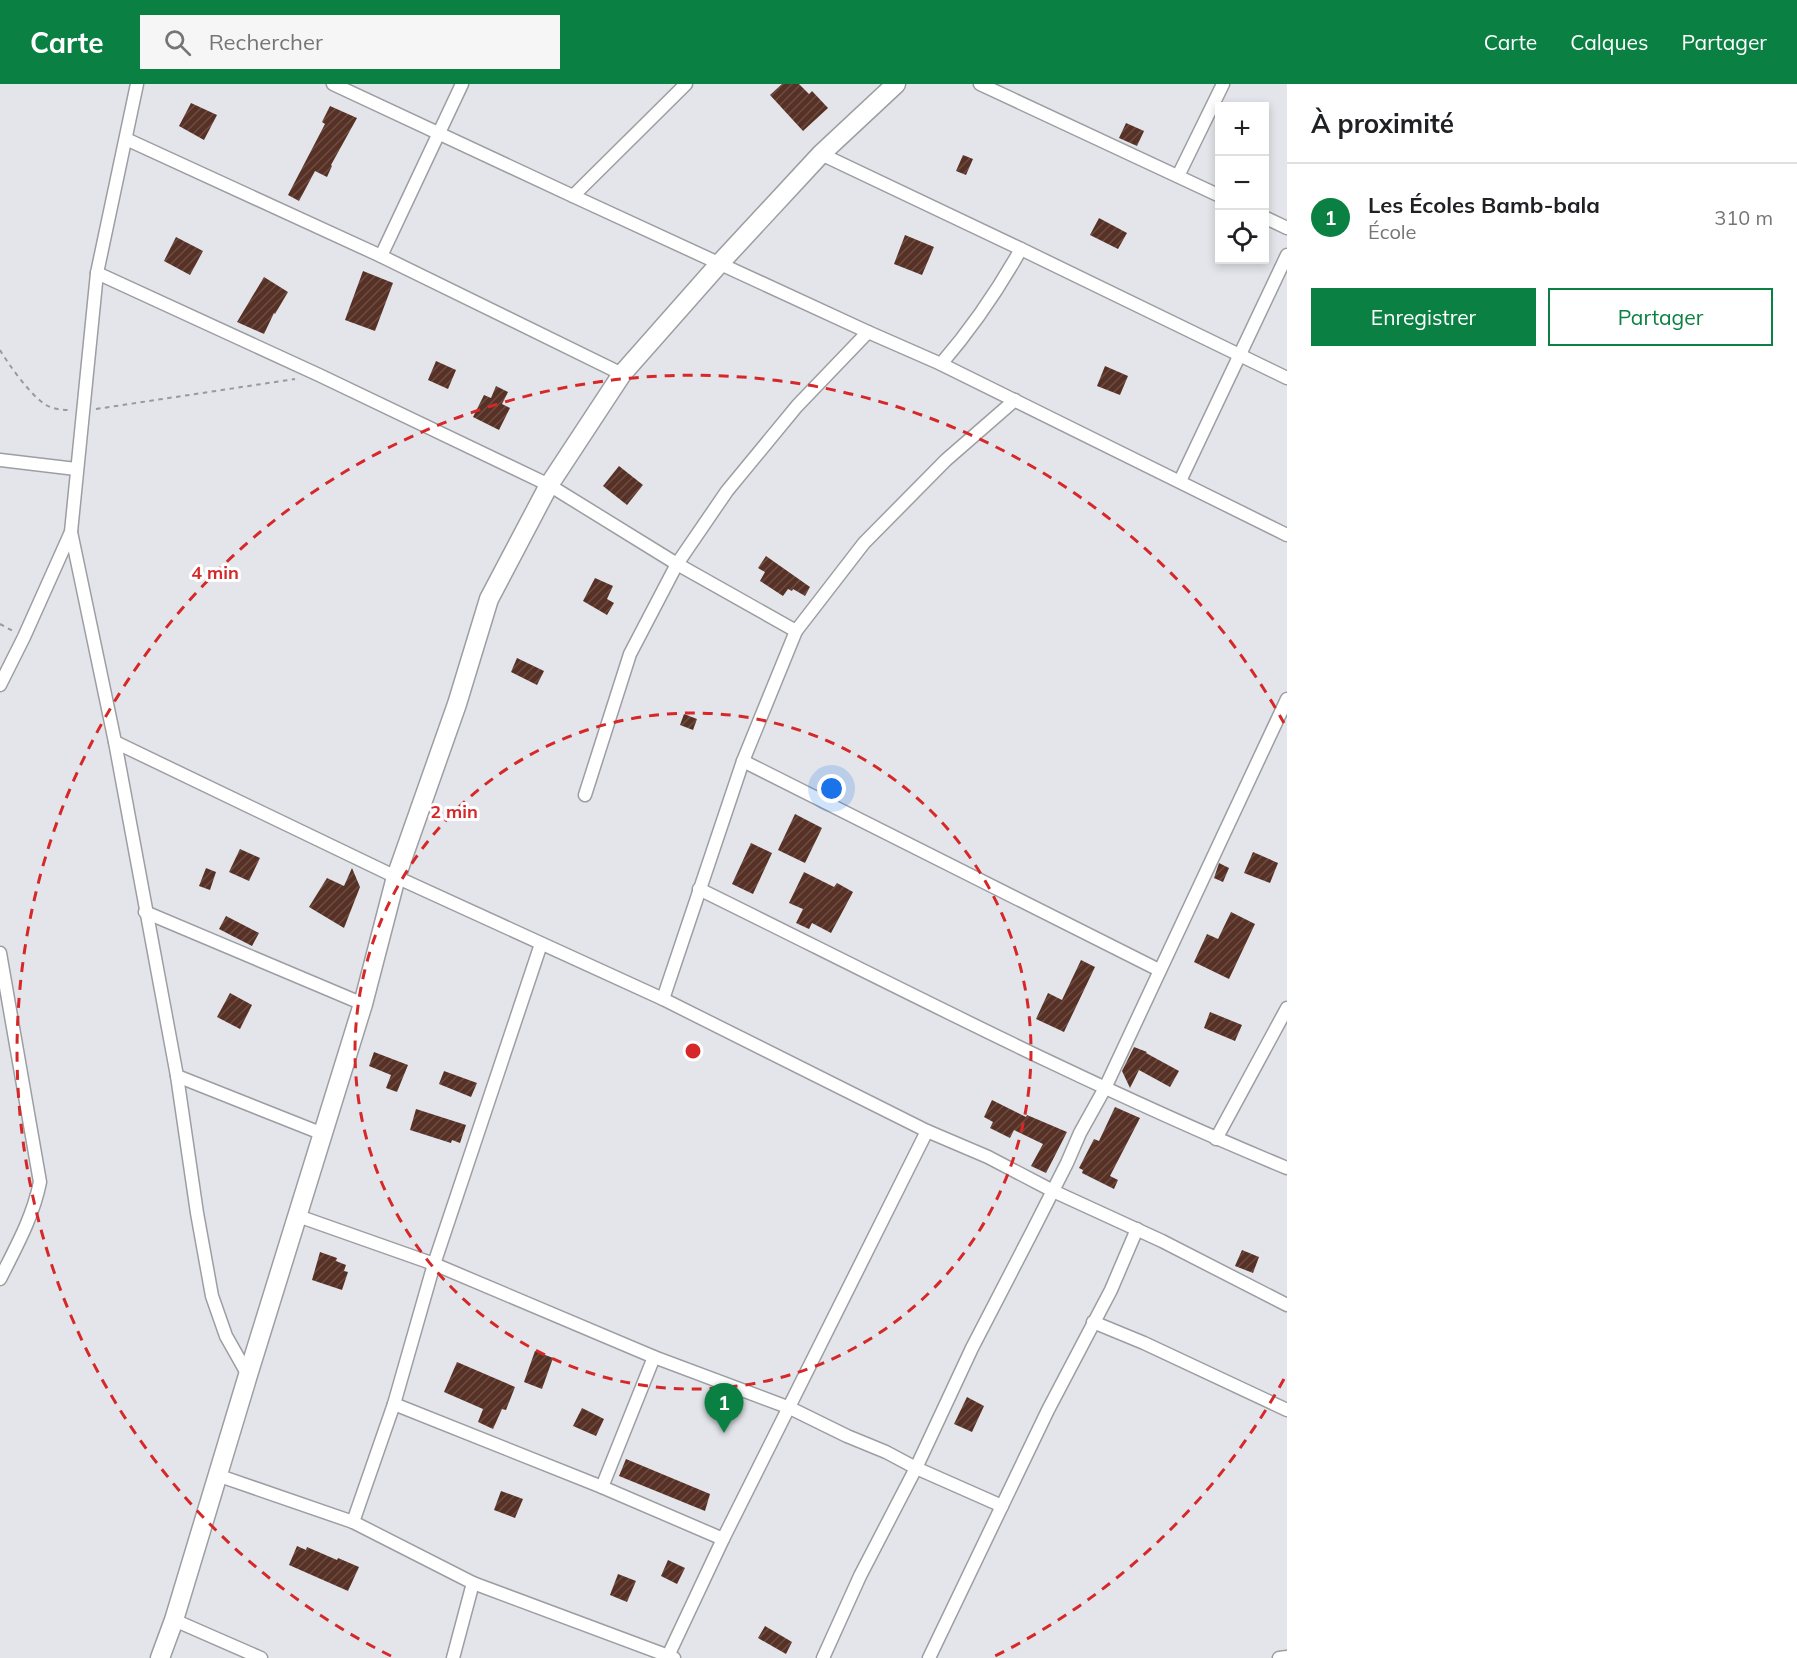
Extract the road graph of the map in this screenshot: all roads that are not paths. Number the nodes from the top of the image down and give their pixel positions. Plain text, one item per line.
1 (137, 84) edge
2 (333, 84) edge
3 (462, 84) edge
4 (686, 84) edge
5 (896, 84) edge
6 (980, 84) edge
7 (1223, 84) edge
8 (439, 134) junction
9 (126, 139) junction
10 (821, 154) junction
11 (1178, 176) junction
12 (1215, 194) edge
13 (573, 196) junction
14 (1269, 219) edge
15 (1287, 228) edge
16 (1021, 249) junction
17 (1287, 255) edge
18 (381, 256) junction
19 (720, 263) junction
20 (97, 273) junction
21 (868, 332) junction
22 (1239, 355) junction
23 (941, 364) junction
24 (622, 374) junction
25 (1287, 378) edge
26 (1015, 400) junction
27 (0, 460) edge
28 (76, 469) junction
29 (1180, 481) junction
30 (549, 485) junction
31 (71, 532) junction
32 (1287, 535) edge
33 (677, 564) junction
34 (795, 631) junction
35 (0, 685) edge
36 (1287, 699) edge
37 (115, 742) junction
38 (743, 761) junction
39 (585, 795) dead end
40 (396, 877) junction
41 (699, 889) junction
42 (145, 912) junction
43 (541, 944) junction
44 (0, 953) edge
45 (1159, 970) junction
46 (3, 988) edge
47 (663, 999) junction
48 (363, 1004) junction
49 (1287, 1008) edge
50 (177, 1076) junction
51 (1105, 1088) junction
52 (927, 1131) junction
53 (323, 1134) junction
54 (1216, 1139) junction
55 (1287, 1168) edge
56 (1053, 1191) junction
57 (298, 1216) junction
58 (1137, 1229) junction
59 (434, 1264) junction
60 (0, 1279) edge
61 (1287, 1305) edge
62 (1094, 1322) junction
63 (654, 1357) junction
64 (248, 1375) junction
65 (394, 1404) junction
66 (790, 1408) junction
67 (1287, 1410) edge
68 (916, 1468) junction
69 (217, 1475) junction
70 (602, 1487) junction
71 (1002, 1506) junction
72 (353, 1522) junction
73 (723, 1539) junction
74 (473, 1583) junction
75 (174, 1620) junction
76 (671, 1657) edge
77 (1287, 1657) edge
78 (160, 1658) edge
79 (261, 1658) edge
80 (453, 1658) edge
81 (822, 1658) edge
82 (929, 1658) edge
83 (1279, 1658) edge

1 - 9 street
2 - 8 street
3 - 8 street
4 - 13 street
5 - 10 street
6 - 11 street
7 - 11 street
8 - 13 street
8 - 18 street
9 - 18 street
9 - 20 street
10 - 16 street
10 - 19 street
11 - 12 street
13 - 19 street
14 - 15 street
16 - 22 street
16 - 23 street
17 - 22 street
18 - 24 street
19 - 21 street
19 - 24 street
20 - 28 street
20 - 30 street
21 - 23 street
21 - 33 street
22 - 25 street
22 - 29 street
23 - 26 street
24 - 30 street
26 - 29 street
26 - 34 street
27 - 28 street
28 - 31 street
29 - 32 street
30 - 33 street
30 - 40 street
31 - 35 street
31 - 37 street
33 - 34 street
33 - 39 street
34 - 38 street
36 - 45 street
37 - 40 street
37 - 42 street
38 - 41 street
38 - 45 street
40 - 43 street
40 - 48 street
41 - 47 street
41 - 51 street
42 - 48 street
42 - 50 street
43 - 47 street
43 - 59 street
44 - 46 street
45 - 51 street
46 - 60 street
47 - 52 street
48 - 53 street
49 - 54 street
50 - 53 street
50 - 64 street
51 - 54 street
51 - 56 street
52 - 56 street
52 - 66 street
53 - 57 street
54 - 55 street
56 - 58 street
56 - 68 street
57 - 59 street
57 - 64 street
58 - 61 street
58 - 62 street
59 - 63 street
59 - 65 street
62 - 67 street
62 - 71 street
63 - 66 street
63 - 70 street
64 - 69 street
65 - 70 street
65 - 72 street
66 - 68 street
66 - 73 street
68 - 71 street
68 - 81 street
69 - 72 street
69 - 75 street
70 - 73 street
71 - 82 street
72 - 74 street
73 - 76 street
74 - 76 street
74 - 80 street
75 - 78 street
75 - 79 street
77 - 83 street

